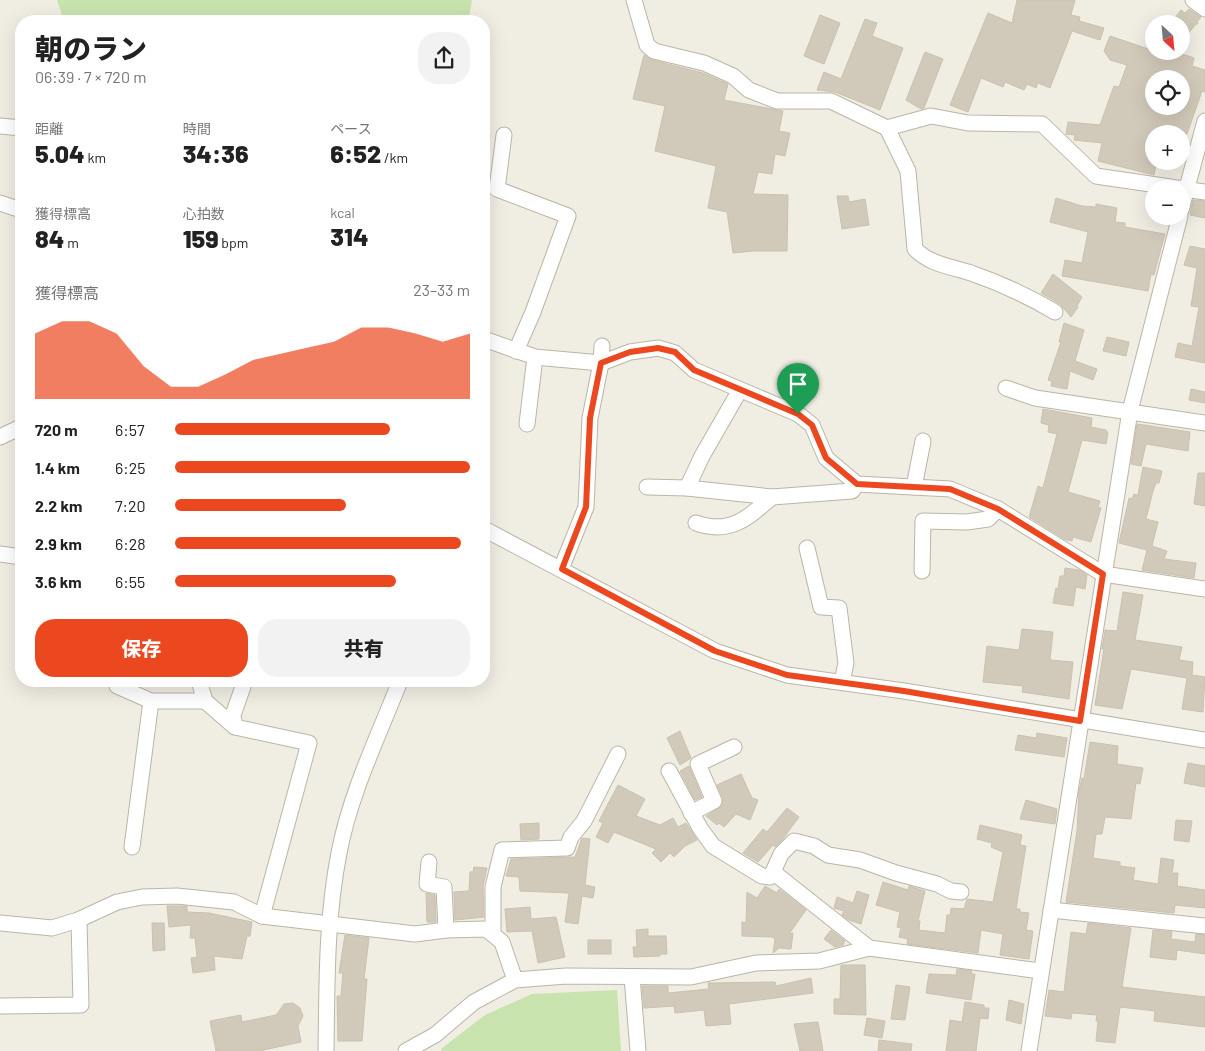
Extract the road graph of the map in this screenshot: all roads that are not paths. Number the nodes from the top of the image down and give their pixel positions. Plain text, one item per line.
1 (634, 0) edge
2 (1193, 0) edge
3 (1205, 9) edge
4 (1205, 121) edge
5 (0, 126) edge
6 (15, 127) edge
7 (887, 128) junction
8 (504, 135) dead end
9 (1189, 180) edge
10 (1145, 183) edge
11 (1190, 190) edge
12 (1205, 192) edge
13 (0, 203) edge
14 (15, 208) edge
15 (1178, 225) edge
16 (1054, 312) dead end
17 (490, 341) edge
18 (602, 346) dead end
19 (516, 351) junction
20 (535, 358) junction
21 (601, 363) junction
22 (1006, 388) dead end
23 (740, 390) junction
24 (1130, 411) junction
25 (1205, 423) edge
26 (527, 424) dead end
27 (15, 430) edge
28 (0, 437) edge
29 (923, 441) dead end
30 (857, 484) junction
31 (647, 487) dead end
32 (687, 488) junction
33 (914, 488) junction
34 (772, 497) junction
35 (998, 509) junction
36 (696, 524) dead end
37 (490, 532) edge
38 (807, 548) dead end
39 (0, 554) edge
40 (15, 556) edge
41 (562, 569) junction
42 (922, 571) dead end
43 (1103, 574) junction
44 (1205, 589) edge
45 (842, 682) junction
46 (119, 687) edge
47 (202, 687) edge
48 (244, 687) edge
49 (398, 687) edge
50 (151, 701) junction
51 (205, 701) junction
52 (1080, 721) junction
53 (235, 726) junction
54 (1205, 740) edge
55 (734, 747) dead end
56 (618, 754) dead end
57 (670, 771) dead end
58 (691, 813) junction
59 (132, 848) dead end
60 (429, 862) dead end
61 (773, 872) junction
62 (961, 892) dead end
63 (1051, 910) junction
64 (262, 916) junction
65 (79, 920) junction
66 (0, 923) edge
67 (328, 924) junction
68 (1205, 926) edge
69 (446, 930) junction
70 (493, 934) junction
71 (869, 948) junction
72 (1040, 971) junction
73 (632, 977) junction
74 (515, 980) junction
75 (0, 1006) edge
76 (326, 1051) edge
77 (406, 1051) edge
78 (638, 1051) edge
79 (1029, 1051) edge

1 - 7 street
2 - 3 street
4 - 9 street
5 - 6 street
7 - 10 street
7 - 16 street
8 - 19 street
11 - 12 street
13 - 14 street
15 - 24 street
17 - 19 street
18 - 21 street
19 - 20 street
20 - 21 street
20 - 26 street
21 - 23 street
21 - 41 street
22 - 24 street
23 - 30 street
23 - 32 street
24 - 25 street
24 - 43 street
27 - 28 street
29 - 33 street
30 - 33 street
30 - 34 street
31 - 32 street
32 - 34 street
33 - 35 street
34 - 36 street
35 - 42 street
35 - 43 street
37 - 41 street
38 - 45 street
39 - 40 street
41 - 45 street
43 - 44 street
43 - 52 street
45 - 52 street
46 - 50 street
47 - 51 street
48 - 53 street
49 - 67 street
50 - 51 street
50 - 59 street
51 - 53 street
52 - 54 street
52 - 63 street
53 - 64 street
55 - 58 street
56 - 70 street
57 - 58 street
58 - 61 street
60 - 69 street
61 - 62 street
61 - 71 street
63 - 68 street
63 - 72 street
64 - 65 street
64 - 67 street
65 - 66 street
65 - 75 street
67 - 69 street
67 - 76 street
69 - 70 street
70 - 74 street
71 - 72 street
71 - 73 street
72 - 79 street
73 - 74 street
73 - 78 street
74 - 77 street

